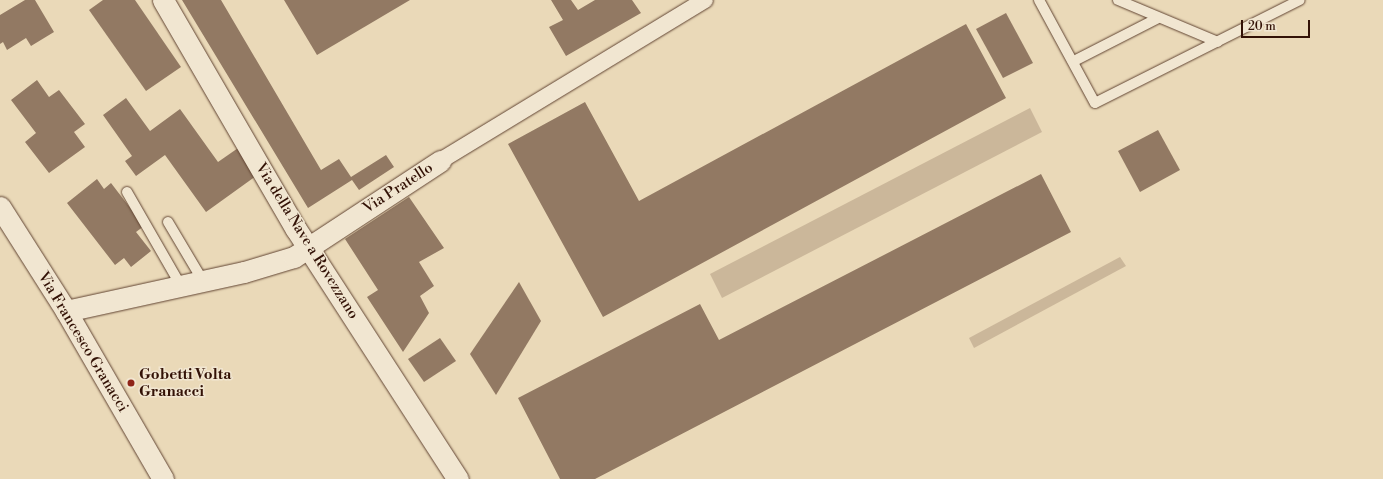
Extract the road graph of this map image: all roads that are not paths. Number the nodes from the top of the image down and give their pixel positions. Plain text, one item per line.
1 (163, 0) edge
2 (705, 0) edge
3 (1039, 0) edge
4 (1118, 0) edge
5 (1300, 0) edge
6 (1158, 18) junction
7 (1218, 42) junction
8 (1074, 61) junction
9 (440, 160) joint
10 (126, 192) dead end
11 (0, 207) edge
12 (168, 222) dead end
13 (308, 246) junction
14 (203, 281) junction
15 (180, 286) junction
16 (66, 311) junction
17 (163, 479) edge
18 (458, 479) edge

1 - 13 street, Via della Nave a Rovezzano
2 - 9 street, Via Pratello
3 - 8 lane
4 - 6 lane
5 - 7 lane
6 - 7 lane
6 - 8 lane
7 - 8 lane
9 - 13 street, Via Pratello
10 - 15 lane
11 - 16 street, Via Francesco Granacci
12 - 14 lane
13 - 14 street, Via Pratello
13 - 18 street, Via della Nave a Rovezzano
14 - 15 street, Via Pratello
15 - 16 street, Via Pratello
16 - 17 street, Via Francesco Granacci

